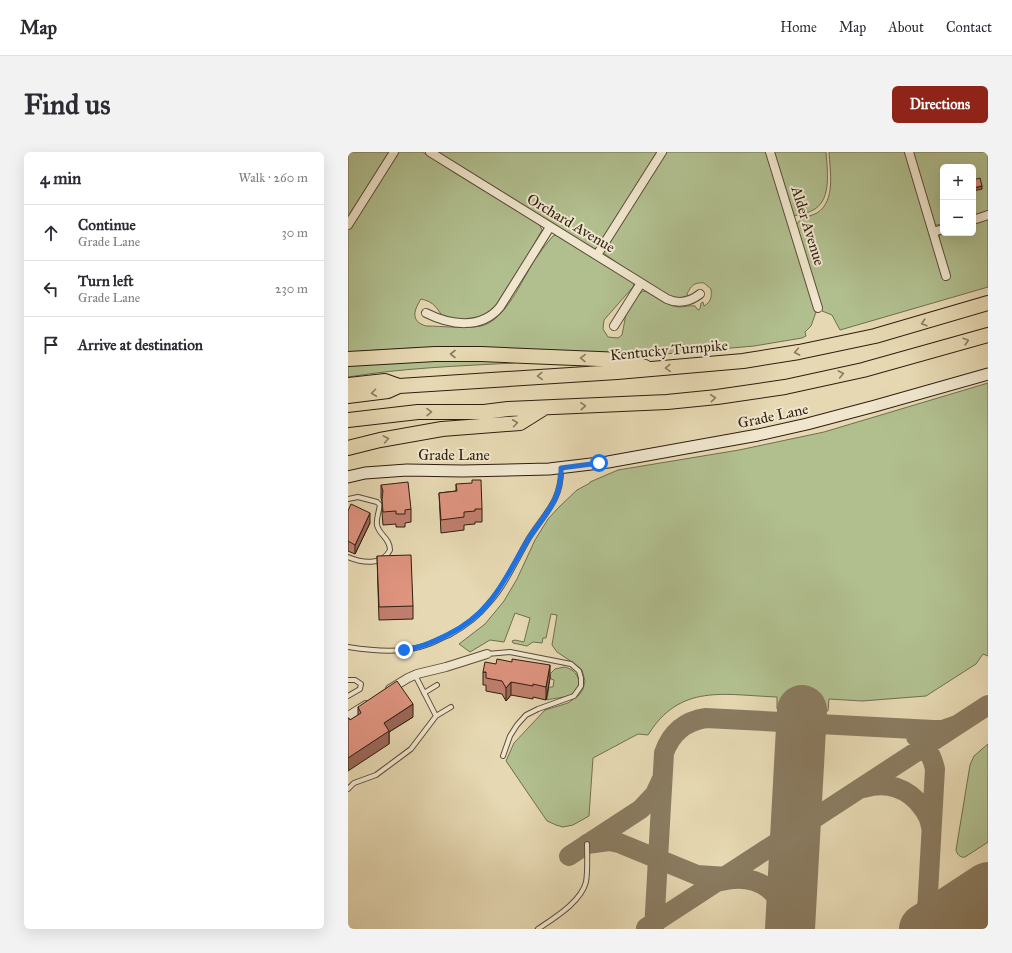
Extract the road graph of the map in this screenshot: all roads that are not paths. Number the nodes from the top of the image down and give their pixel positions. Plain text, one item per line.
1 (394, 152) edge
2 (430, 152) edge
3 (662, 152) edge
4 (770, 152) edge
5 (909, 152) edge
6 (988, 215) edge
7 (976, 219) edge
8 (348, 225) edge
9 (550, 227) junction
10 (940, 229) edge
11 (933, 232) junction
12 (597, 255) junction
13 (946, 276) dead end
14 (641, 283) junction
15 (700, 294) dead end
16 (988, 303) edge
17 (818, 308) dead end
18 (426, 313) dead end
19 (614, 326) dead end
20 (988, 335) edge
21 (348, 359) edge
22 (649, 369) junction
23 (988, 374) edge
24 (348, 385) edge
25 (399, 386) junction
26 (348, 396) edge
27 (544, 407) junction
28 (348, 420) edge
29 (348, 448) edge
30 (561, 468) junction
31 (348, 477) edge
32 (348, 498) edge
33 (348, 557) edge
34 (348, 647) edge
35 (487, 654) joint
36 (415, 675) junction
37 (348, 680) edge
38 (437, 685) dead end
39 (424, 693) junction
40 (348, 696) edge
41 (451, 707) dead end
42 (348, 716) edge
43 (436, 716) junction
44 (503, 756) dead end
45 (348, 789) edge
46 (587, 844) dead end
47 (538, 929) edge

1 - 8 street
2 - 9 street, Orchard Avenue
3 - 12 street
4 - 17 street, Alder Avenue
5 - 11 street
6 - 7 street
9 - 12 street, Orchard Avenue
9 - 18 street
10 - 11 street
11 - 13 street
12 - 14 street, Orchard Avenue
14 - 15 street, Orchard Avenue
14 - 19 street
16 -> 22 highway, Kentucky Turnpike
27 -> 20 highway
22 -> 21 highway
22 -> 25 highway, Kentucky Turnpike
23 - 30 main road, Grade Lane
24 - 25 highway
25 -> 26 highway, Kentucky Turnpike
28 -> 27 highway
29 -> 27 highway
30 - 31 main road, Grade Lane
30 - 34 lane
32 - 33 lane
35 - 36 street
35 - 44 lane
36 - 39 lane
36 - 42 street
37 - 40 lane
38 - 39 lane
39 - 43 lane
41 - 43 lane
43 - 45 lane
46 - 47 lane

